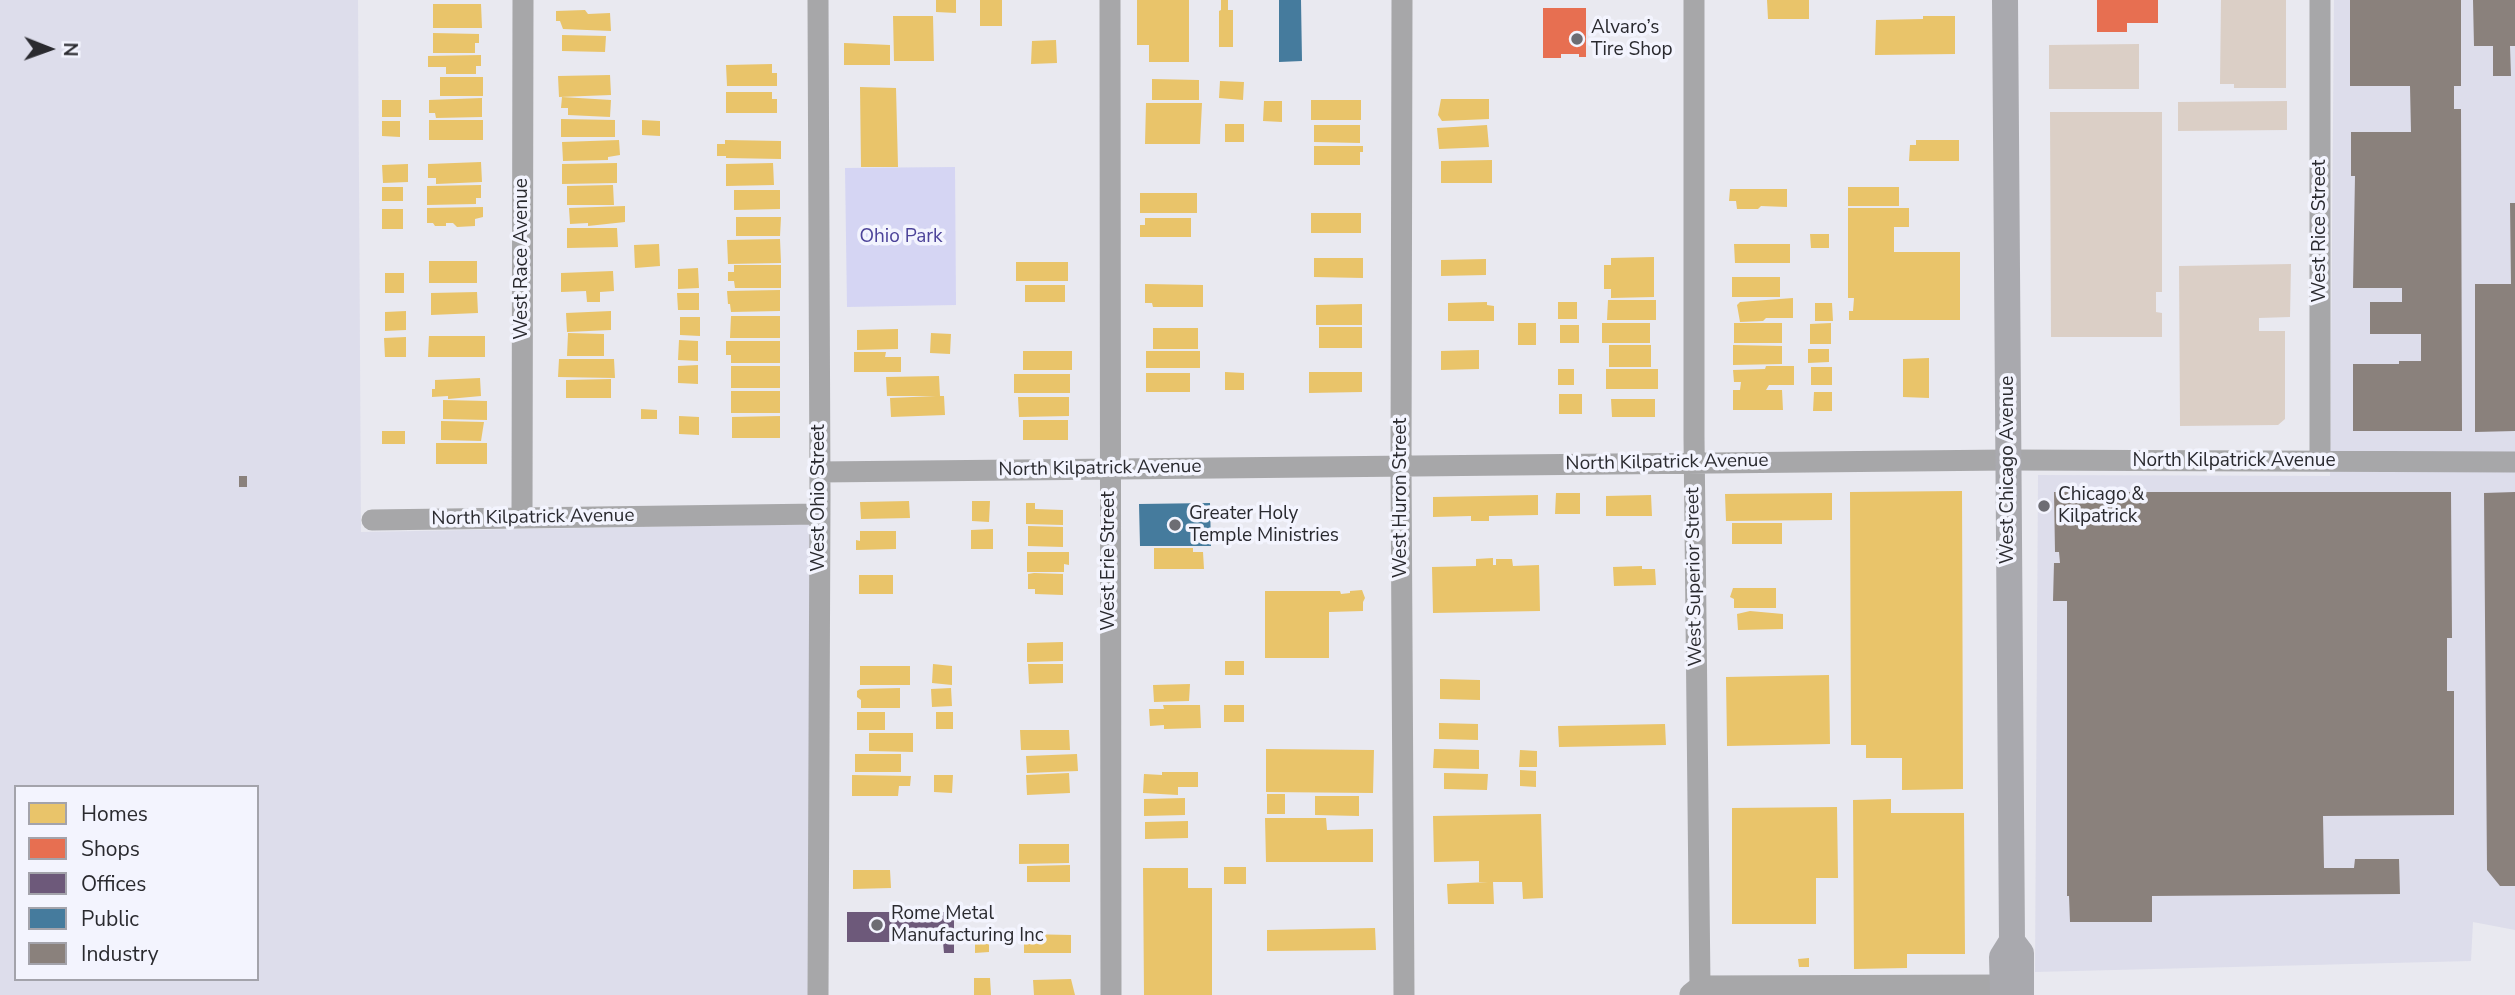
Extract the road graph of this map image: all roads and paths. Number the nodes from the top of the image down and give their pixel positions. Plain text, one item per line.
1 (523, 0) edge
2 (818, 0) edge
3 (1110, 0) edge
4 (1402, 0) edge
5 (1694, 0) edge
6 (2005, 0) edge
7 (2320, 0) edge
8 (2008, 460) junction
9 (2320, 461) junction
10 (2515, 462) edge
11 (1694, 463) junction
12 (1401, 466) junction
13 (1109, 469) junction
14 (819, 472) junction
15 (820, 514) junction
16 (522, 518) junction
17 (372, 520) dead end
18 (1695, 990) edge
19 (2009, 992) edge
20 (818, 995) edge
21 (1111, 995) edge
22 (1404, 995) edge

1 - 16 street, West Race Avenue
2 - 14 street, West Ohio Street
3 - 13 street, West Erie Street
4 - 12 street, West Huron Street
5 - 11 street, West Superior Street
6 - 8 main road, West Chicago Avenue
7 - 9 street, West Rice Street
8 - 9 street, North Kilpatrick Avenue
8 - 11 street, North Kilpatrick Avenue
8 - 19 main road, West Chicago Avenue
9 - 10 street, North Kilpatrick Avenue
11 - 12 street, North Kilpatrick Avenue
11 - 18 street, West Superior Street
12 - 13 street, North Kilpatrick Avenue
12 - 22 street, West Huron Street
13 - 14 street, North Kilpatrick Avenue
13 - 21 street, West Erie Street
14 - 15 street, West Ohio Street
15 - 16 street, North Kilpatrick Avenue
15 - 20 street, West Ohio Street
16 - 17 street, North Kilpatrick Avenue
18 - 19 street

